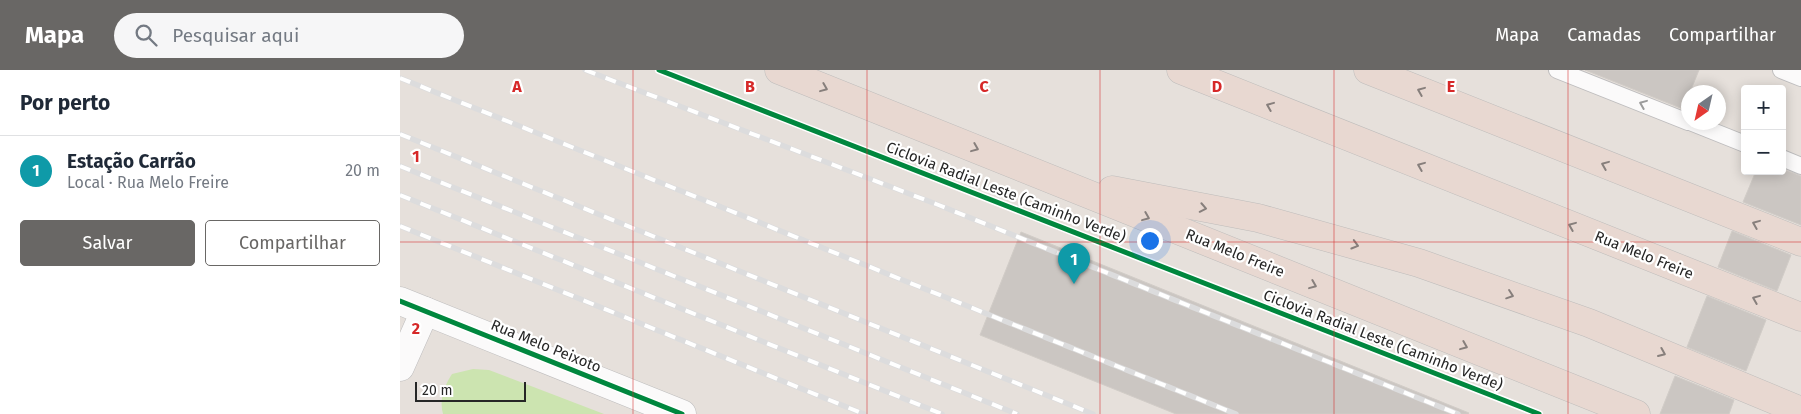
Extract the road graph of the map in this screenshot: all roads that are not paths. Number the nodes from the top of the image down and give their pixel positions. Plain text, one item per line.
1 (779, 70) edge
2 (1182, 70) edge
3 (1368, 70) edge
4 (1557, 70) edge
5 (1781, 70) edge
6 (1801, 78) edge
7 (1681, 119) edge
8 (1709, 130) edge
9 (1741, 142) edge
10 (1786, 160) edge
11 (1801, 166) edge
12 (1052, 179) junction
13 (1801, 242) edge
14 (400, 301) edge
15 (425, 311) junction
16 (1801, 318) edge
17 (400, 367) edge
18 (1801, 411) edge
19 (682, 414) edge
20 (1636, 414) edge

1 -> 12 highway, Rua Melo Freire
16 -> 2 highway, Rua Melo Freire
13 -> 3 highway
7 -> 4 lane
5 - 6 lane
8 - 9 lane
10 - 11 lane
12 -> 18 highway
12 -> 20 highway, Rua Melo Freire
14 - 15 main road, Rua Melo Peixoto
15 - 17 main road
15 - 19 main road, Rua Melo Peixoto

